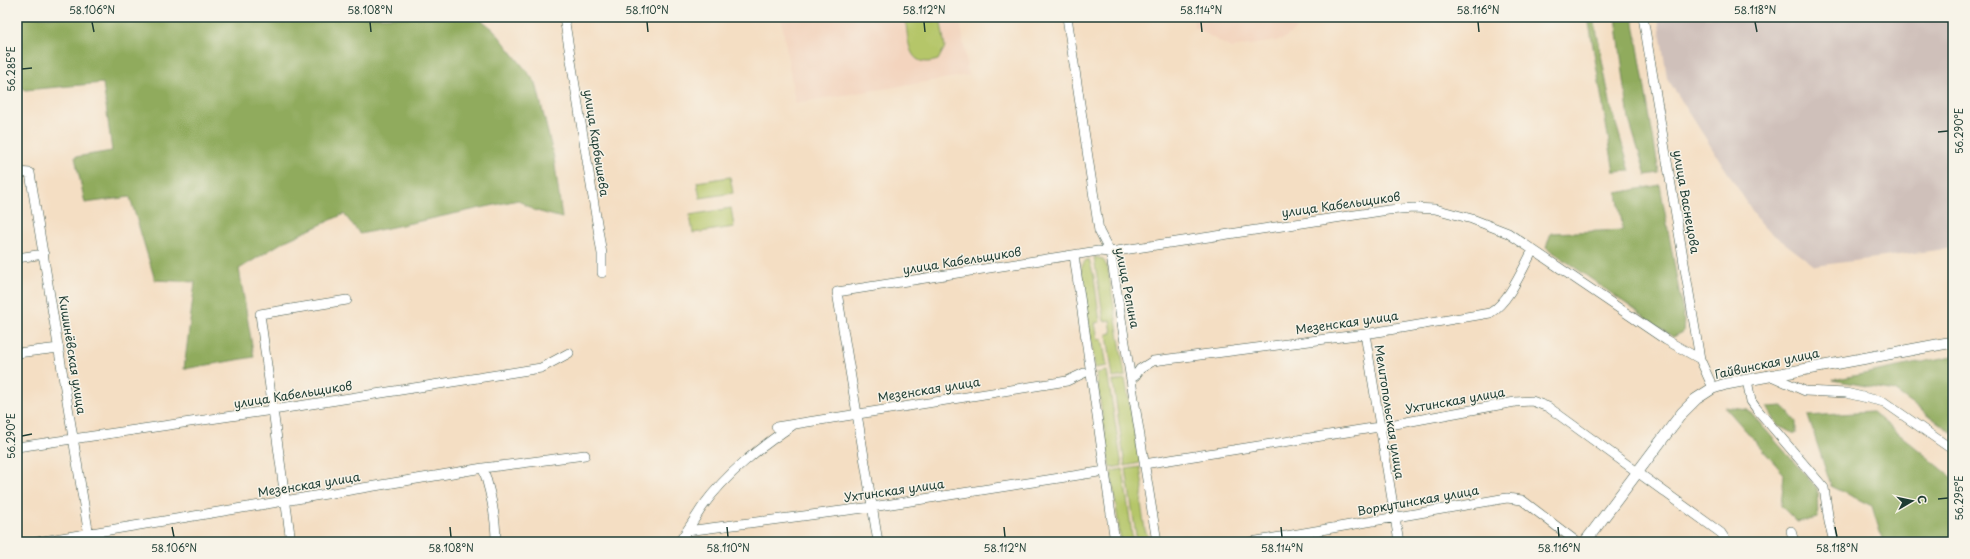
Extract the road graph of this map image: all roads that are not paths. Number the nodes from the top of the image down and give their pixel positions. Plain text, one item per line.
1 (564, 17) edge
2 (1068, 17) edge
3 (1642, 17) edge
4 (17, 172) edge
5 (1099, 231) junction
6 (1533, 250) junction
7 (1090, 252) junction
8 (1110, 252) junction
9 (44, 254) junction
10 (1074, 255) junction
11 (17, 258) edge
12 (602, 273) dead end
13 (347, 300) dead end
14 (1365, 334) junction
15 (1953, 342) edge
16 (59, 348) junction
17 (17, 353) edge
18 (569, 353) dead end
19 (1700, 360) junction
20 (1084, 373) dead end
21 (1769, 375) junction
22 (1135, 376) dead end
23 (1747, 380) junction
24 (1713, 388) junction
25 (273, 410) junction
26 (858, 413) junction
27 (796, 423) junction
28 (776, 427) dead end
29 (1379, 427) junction
30 (73, 438) junction
31 (17, 447) edge
32 (1953, 450) edge
33 (585, 455) dead end
34 (1144, 464) junction
35 (483, 468) junction
36 (1104, 471) junction
37 (1638, 472) junction
38 (286, 501) junction
39 (872, 507) junction
40 (1395, 517) junction
41 (1791, 530) dead end
42 (687, 531) junction
43 (89, 538) edge
44 (37, 542) edge
45 (291, 542) edge
46 (496, 542) edge
47 (679, 542) edge
48 (878, 542) edge
49 (1115, 542) edge
50 (1157, 542) edge
51 (1251, 542) edge
52 (1399, 542) edge
53 (1577, 542) edge
54 (1585, 542) edge
55 (1727, 542) edge
56 (1794, 542) edge
57 (1834, 542) edge

1 - 12 street, улица Карбышева
2 - 5 street, улица Репина
3 - 19 street, улица Васнецова
4 - 9 street, Кишинёвская улица
5 - 7 street
5 - 8 street, улица Репина
6 - 8 street, улица Кабельщиков
6 - 14 street, Мезенская улица
6 - 19 street, улица Кабельщиков
7 - 8 street, улица Кабельщиков
7 - 10 street, улица Кабельщиков
8 - 34 street, улица Репина
9 - 11 street
9 - 16 street, Кишинёвская улица
10 - 26 street, улица Кабельщиков
10 - 36 street
13 - 25 street
14 - 22 street, Мезенская улица
14 - 29 street, Мелитопольская улица
15 - 21 main road, Гайвинская улица
16 - 17 street
16 - 30 street, Кишинёвская улица
18 - 25 street, улица Кабельщиков
19 - 24 street, улица Васнецова
20 - 26 street, Мезенская улица
21 - 23 main road, Гайвинская улица
21 - 32 street
23 - 24 main road, Гайвинская улица
23 - 57 street
24 - 37 main road, Гайвинская улица
25 - 30 street, улица Кабельщиков
25 - 38 street
26 - 27 street, Мезенская улица
26 - 39 street
27 - 28 street, Мезенская улица
27 - 42 street
29 - 34 street, Ухтинская улица
29 - 37 street, Ухтинская улица
29 - 40 street, Мелитопольская улица
30 - 31 street, улица Кабельщиков
30 - 43 street, Кишинёвская улица
33 - 35 street, Мезенская улица
34 - 50 street, улица Репина
35 - 38 street, Мезенская улица
35 - 46 street
36 - 39 street, Ухтинская улица
36 - 49 street
37 - 54 main road, Гайвинская улица
37 - 55 street, Ухтинская улица
38 - 43 street, Мезенская улица
38 - 45 street
39 - 42 street, Ухтинская улица
39 - 48 street
40 - 51 street, Воркутинская улица
40 - 52 street, Мелитопольская улица
40 - 53 street, Воркутинская улица
41 - 56 street
42 - 47 street
43 - 44 street, Мезенская улица

